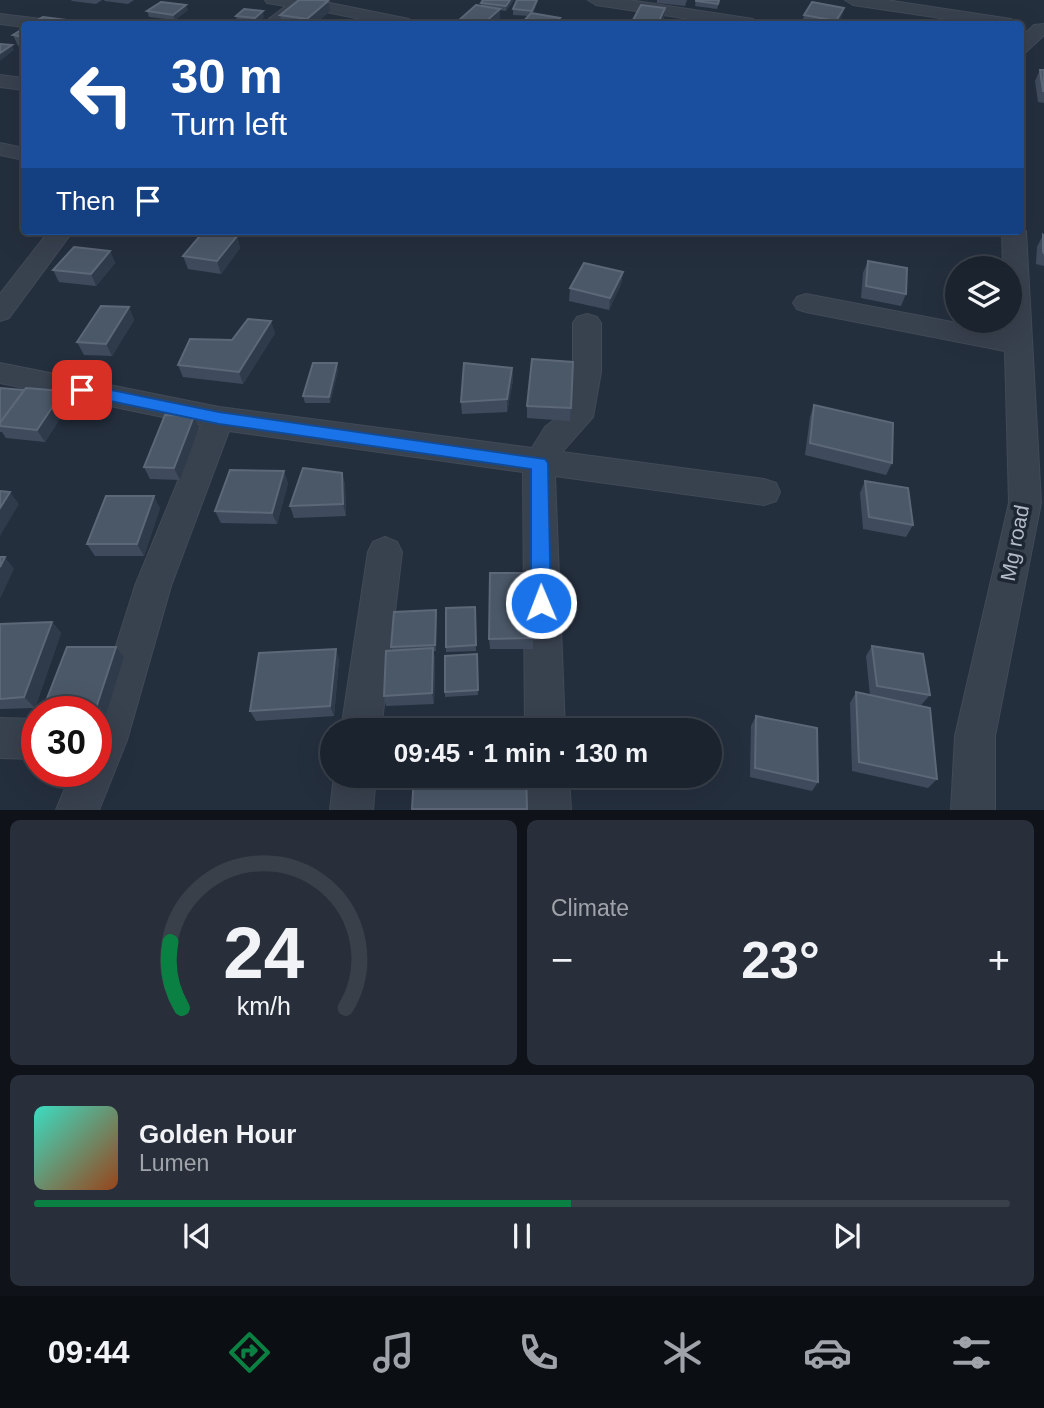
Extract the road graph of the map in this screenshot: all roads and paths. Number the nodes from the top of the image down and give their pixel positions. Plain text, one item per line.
1 (273, 0) edge
2 (597, 0) edge
3 (853, 0) edge
4 (305, 1) edge
5 (900, 8) junction
6 (0, 19) edge
7 (275, 21) edge
8 (395, 21) edge
9 (734, 21) edge
10 (893, 21) edge
11 (990, 21) edge
12 (21, 22) edge
13 (1024, 27) edge
14 (1042, 29) edge
15 (1024, 45) edge
16 (0, 81) edge
17 (21, 84) edge
18 (0, 149) edge
19 (21, 153) edge
20 (58, 235) edge
21 (1014, 235) edge
22 (806, 303) dead end
23 (0, 312) edge
24 (587, 323) dead end
25 (1019, 344) junction
26 (0, 373) edge
27 (219, 418) junction
28 (539, 463) junction
29 (764, 492) dead end
30 (385, 552) dead end
31 (112, 711) edge
32 (363, 718) edge
33 (544, 718) edge
34 (0, 738) edge
35 (21, 739) edge
36 (86, 787) edge
37 (354, 788) edge
38 (549, 788) edge
39 (77, 810) edge
40 (351, 810) edge
41 (550, 810) edge
42 (973, 810) edge

1 - 4 street
2 - 9 street
3 - 5 street
4 - 7 street
4 - 8 street
5 - 10 street
5 - 11 street
6 - 12 street
13 - 14 street
14 - 15 street
16 - 17 street
18 - 19 street
20 - 23 street
21 - 25 street, Mg road
22 - 25 street
24 - 28 street
25 - 42 street, Mg road
26 - 27 street
27 - 28 street
27 - 31 street
28 - 29 street
28 - 33 street
30 - 32 street
34 - 35 street
36 - 39 street
37 - 40 street
38 - 41 street

